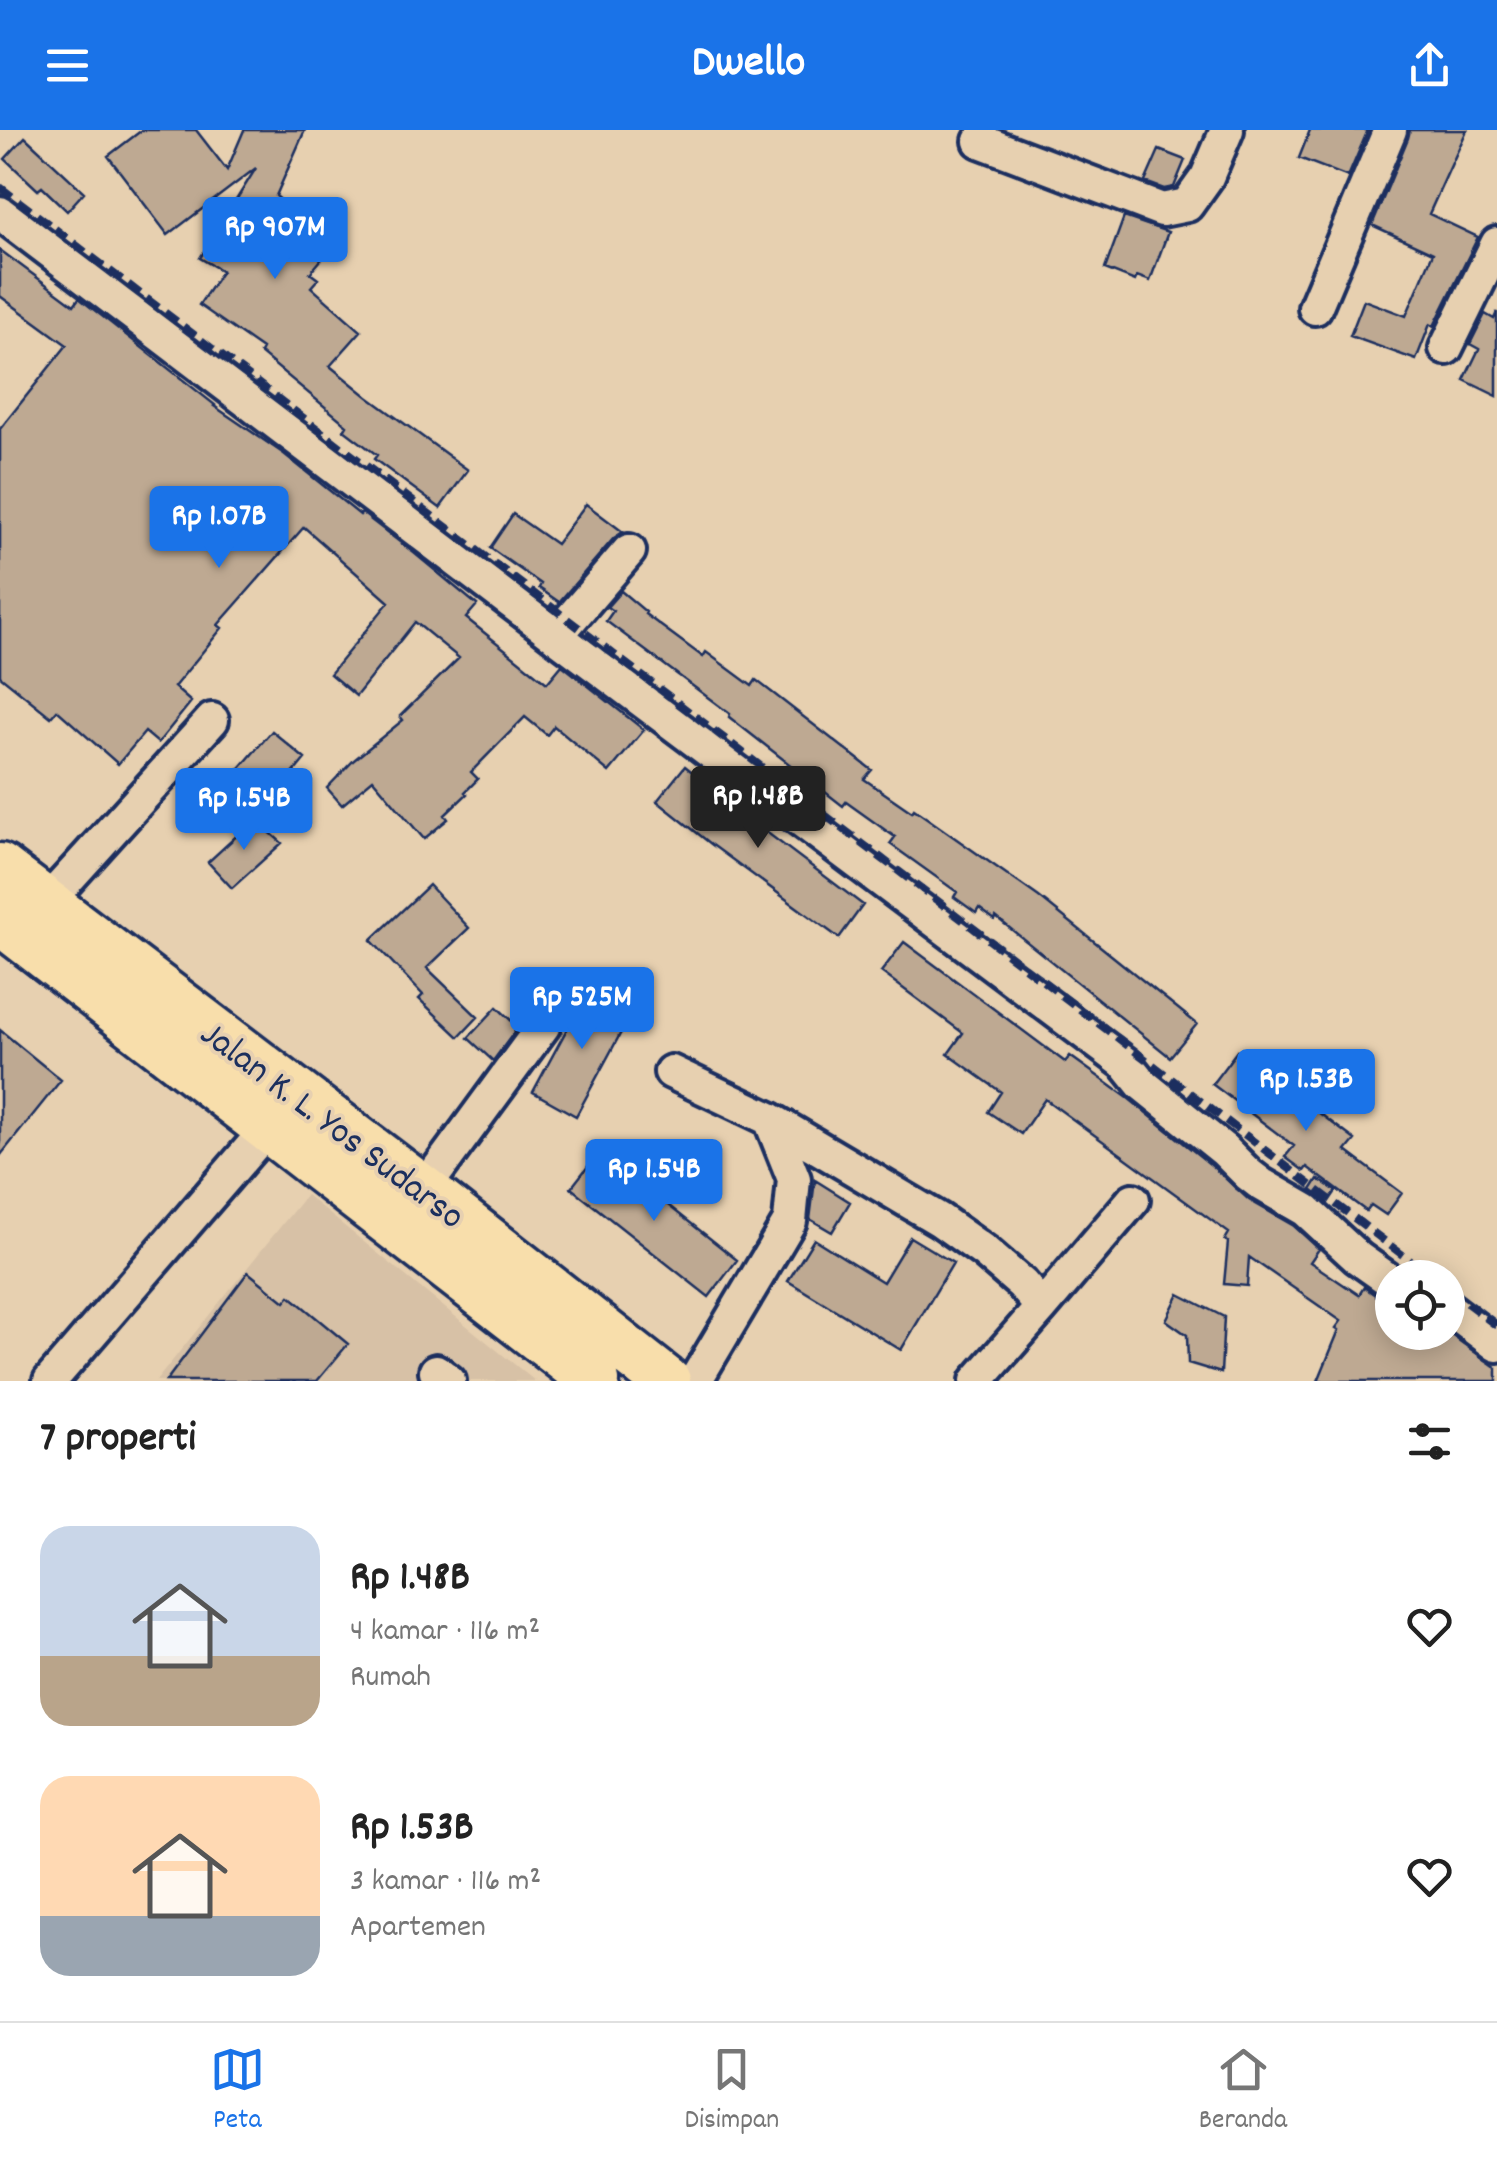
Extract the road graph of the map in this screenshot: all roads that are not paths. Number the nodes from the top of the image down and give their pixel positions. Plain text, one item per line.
1 (1227, 130) edge
2 (1390, 130) edge
3 (980, 140) dead end
4 (0, 213) edge
5 (1497, 244) edge
6 (1315, 308) dead end
7 (1446, 348) dead end
8 (629, 551) dead end
9 (556, 636) junction
10 (212, 720) dead end
11 (0, 868) edge
12 (46, 903) junction
13 (0, 920) edge
14 (544, 1024) dead end
15 (671, 1072) dead end
16 (770, 1120) junction
17 (270, 1127) junction
18 (422, 1190) junction
19 (1133, 1200) dead end
20 (1375, 1270) edge
21 (1042, 1307) junction
22 (1465, 1321) edge
23 (1497, 1345) edge
24 (652, 1376) edge
25 (50, 1381) edge
26 (595, 1381) edge
27 (695, 1381) edge
28 (977, 1381) edge

1 - 3 street
2 - 6 street
4 - 9 street
5 - 7 street
8 - 9 street
9 - 20 street
10 - 12 street
11 - 12 highway, Jalan K. L. Yos Sudarso
12 - 18 highway, Jalan K. L. Yos Sudarso
13 - 17 highway, Jalan K. L. Yos Sudarso
14 - 18 street
15 - 16 street
16 - 21 street
16 - 27 street
17 - 25 street
17 - 26 highway, Jalan K. L. Yos Sudarso
18 - 24 highway, Jalan K. L. Yos Sudarso
19 - 21 street
21 - 28 street
22 - 23 street

